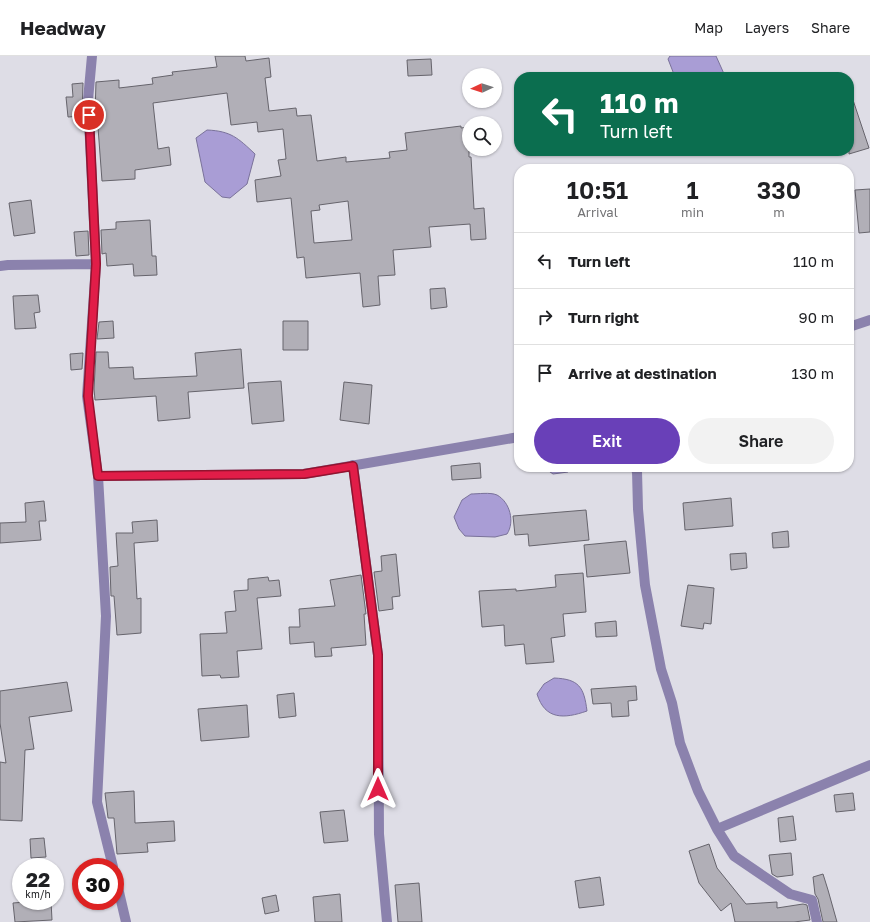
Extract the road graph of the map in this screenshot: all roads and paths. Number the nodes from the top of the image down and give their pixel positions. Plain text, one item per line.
1 (92, 56) edge
2 (96, 264) junction
3 (0, 266) edge
4 (870, 320) edge
5 (854, 325) edge
6 (514, 438) edge
7 (353, 466) junction
8 (637, 472) edge
9 (98, 476) junction
10 (870, 765) edge
11 (717, 829) junction
12 (111, 858) edge
13 (123, 910) edge
14 (126, 922) edge
15 (387, 922) edge
16 (817, 922) edge

1 - 2 street
2 - 3 street
2 - 9 street
4 - 5 street
6 - 7 street
7 - 9 street
7 - 15 street
8 - 11 street
9 - 12 street
10 - 11 street
11 - 16 street
13 - 14 street

